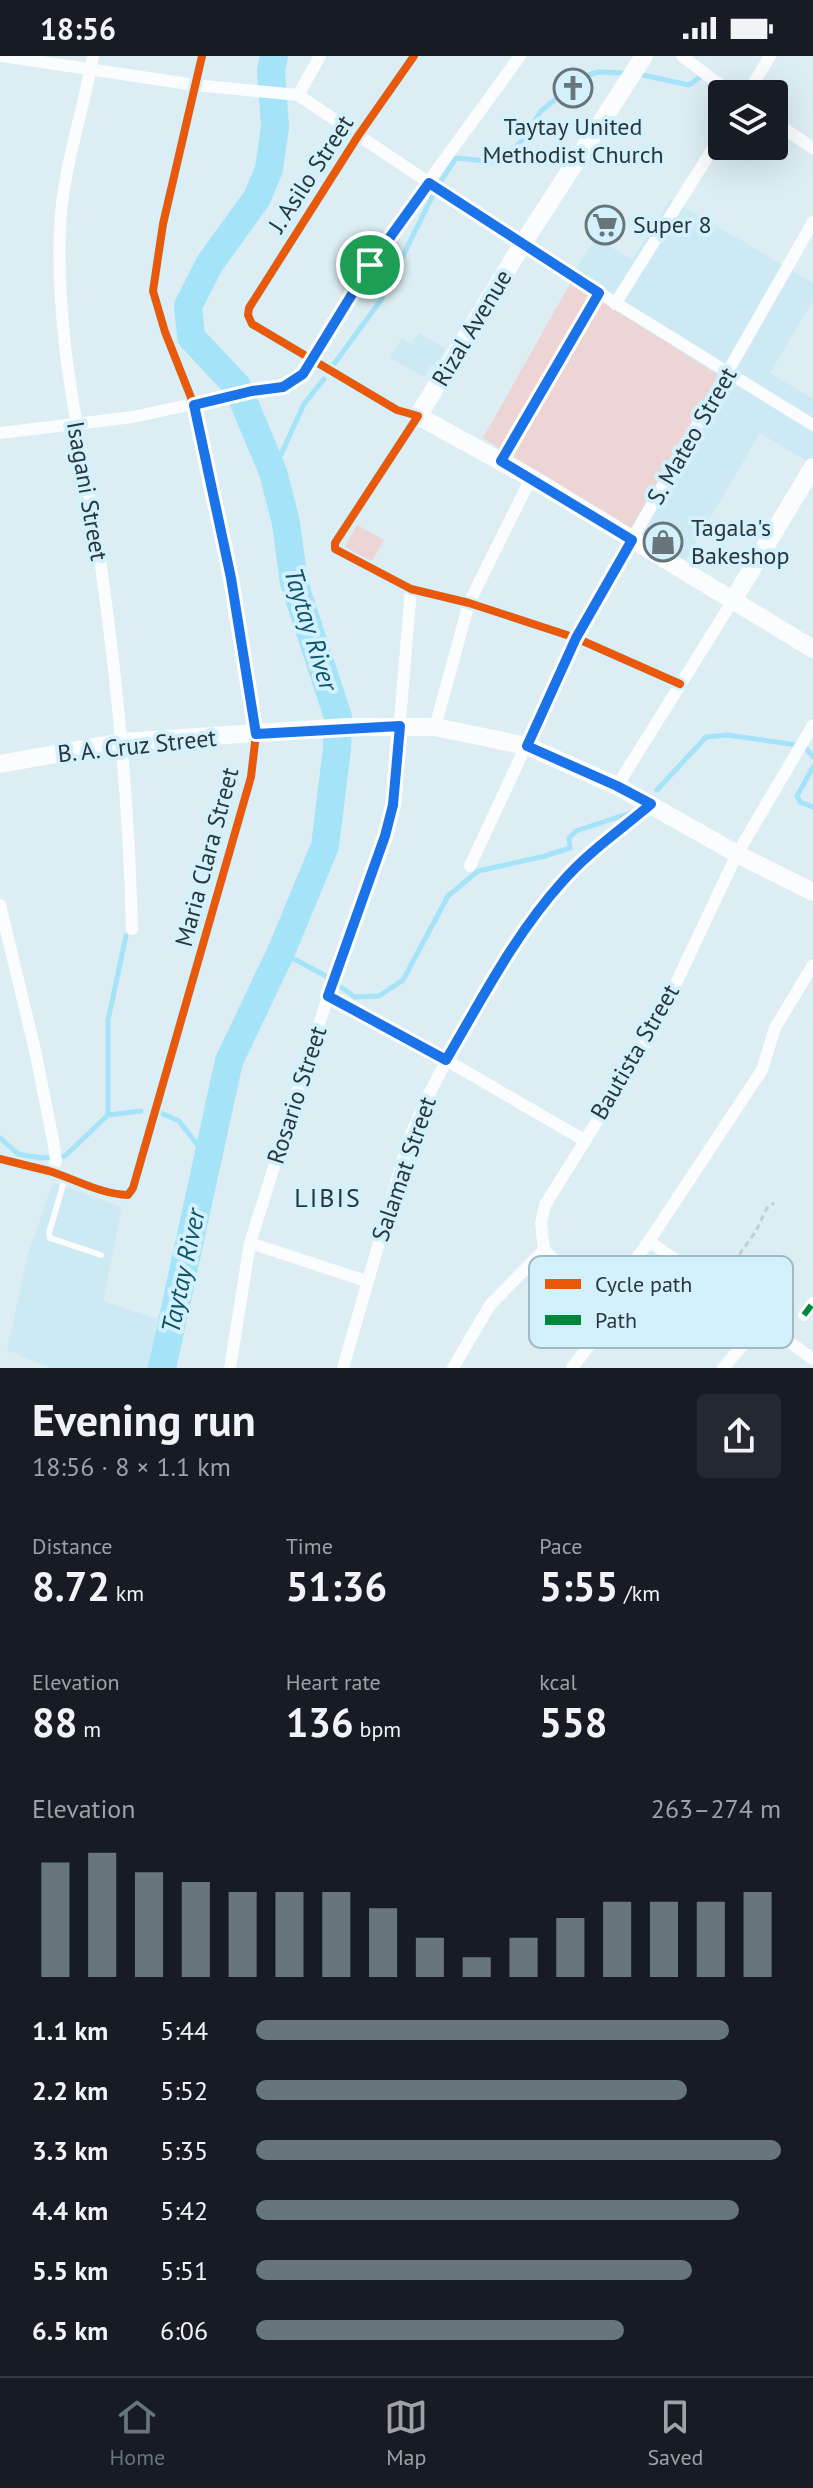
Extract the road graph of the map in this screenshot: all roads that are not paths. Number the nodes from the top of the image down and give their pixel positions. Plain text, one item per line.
1 (2, 56) edge
2 (93, 56) edge
3 (202, 56) edge
4 (320, 56) edge
5 (414, 56) edge
6 (520, 56) edge
7 (682, 56) edge
8 (770, 56) edge
9 (635, 68) edge
10 (90, 70) junction
11 (714, 80) edge
12 (755, 80) edge
13 (195, 85) junction
14 (298, 95) junction
15 (788, 131) edge
16 (358, 136) junction
17 (813, 148) edge
18 (708, 156) edge
19 (429, 183) junction
20 (813, 222) edge
21 (522, 245) junction
22 (599, 293) junction
23 (615, 304) junction
24 (313, 361) junction
25 (727, 374) junction
26 (194, 405) junction
27 (418, 416) junction
28 (75, 425) junction
29 (813, 425) edge
30 (0, 433) edge
31 (501, 461) junction
32 (813, 467) edge
33 (531, 478) junction
34 (632, 540) junction
35 (411, 589) junction
36 (732, 602) junction
37 (469, 603) junction
38 (576, 638) junction
39 (813, 649) edge
40 (680, 684) junction
41 (813, 725) edge
42 (400, 726) junction
43 (435, 727) junction
44 (256, 734) junction
45 (122, 742) junction
46 (527, 746) junction
47 (0, 764) edge
48 (617, 786) junction
49 (651, 804) junction
50 (737, 854) junction
51 (470, 866) dead end
52 (813, 892) edge
53 (0, 905) edge
54 (132, 929) dead end
55 (813, 965) edge
56 (328, 996) junction
57 (446, 1060) junction
58 (584, 1140) junction
59 (0, 1159) edge
60 (54, 1166) junction
61 (65, 1178) junction
62 (649, 1241) junction
63 (250, 1243) junction
64 (544, 1250) junction
65 (101, 1255) dead end
66 (538, 1256) edge
67 (550, 1256) edge
68 (638, 1256) edge
69 (670, 1256) edge
70 (529, 1265) edge
71 (366, 1281) junction
72 (813, 1303) edge
73 (804, 1315) dead end
74 (793, 1344) edge
75 (587, 1348) edge
76 (740, 1348) edge
77 (813, 1359) edge
78 (230, 1368) edge
79 (343, 1368) edge
80 (453, 1368) edge
81 (572, 1368) edge
82 (723, 1368) edge

1 - 10 street
2 - 10 street, Isagani Street
3 - 13 street, Maria Clara Street
4 - 14 street
5 - 16 street, J. Asilo Street
6 - 19 street
7 - 11 street
8 - 12 street
9 - 21 street, Rizal Avenue
10 - 13 street
10 - 28 street, Isagani Street
13 - 14 street
13 - 26 street, Maria Clara Street
14 - 16 street
15 - 17 street
16 - 19 street
16 - 24 street, J. Asilo Street
18 - 23 street
19 - 21 street
19 - 24 street
20 - 25 street, S. Mateo Street
21 - 22 street
21 - 27 street, Rizal Avenue
22 - 23 street
22 - 31 street
23 - 25 street
24 - 26 street
24 - 27 street
25 - 29 street
25 - 34 street, S. Mateo Street
26 - 28 street
26 - 44 street, Maria Clara Street
27 - 31 street
27 - 35 street
28 - 30 street
28 - 45 street, Isagani Street
31 - 33 street
32 - 36 street
33 - 34 street
33 - 37 street
34 - 36 street
34 - 38 street, S. Mateo Street
35 - 37 street
35 - 42 street, Rosario Street
36 - 39 street
36 - 40 street
37 - 38 street
37 - 43 street
38 - 40 street
38 - 46 street, S. Mateo Street
40 - 48 street
41 - 50 street, Bautista Street
42 - 43 street, B. A. Cruz Street
42 - 44 street, B. A. Cruz Street
42 - 56 street, Rosario Street
43 - 46 street, B. A. Cruz Street
44 - 45 street, B. A. Cruz Street
44 - 61 street, Maria Clara Street
45 - 47 street, B. A. Cruz Street
45 - 54 street, Isagani Street
46 - 48 street, B. A. Cruz Street
46 - 51 street, S. Mateo Street
48 - 49 street, B. A. Cruz Street
49 - 50 street, B. A. Cruz Street
49 - 57 street, Salamat Street
50 - 52 street, B. A. Cruz Street
50 - 58 street, Bautista Street
53 - 60 street
55 - 62 street
56 - 57 street
56 - 63 street, Rosario Street
57 - 58 street
57 - 71 street, Salamat Street
58 - 64 street, Bautista Street
59 - 60 street
60 - 61 street
61 - 65 lane
62 - 68 street
62 - 69 street
63 - 71 street
63 - 78 street, Rosario Street
64 - 66 street
64 - 67 street
70 - 80 street
71 - 79 street, Salamat Street
72 - 73 street
74 - 77 street
75 - 81 street
76 - 82 street

